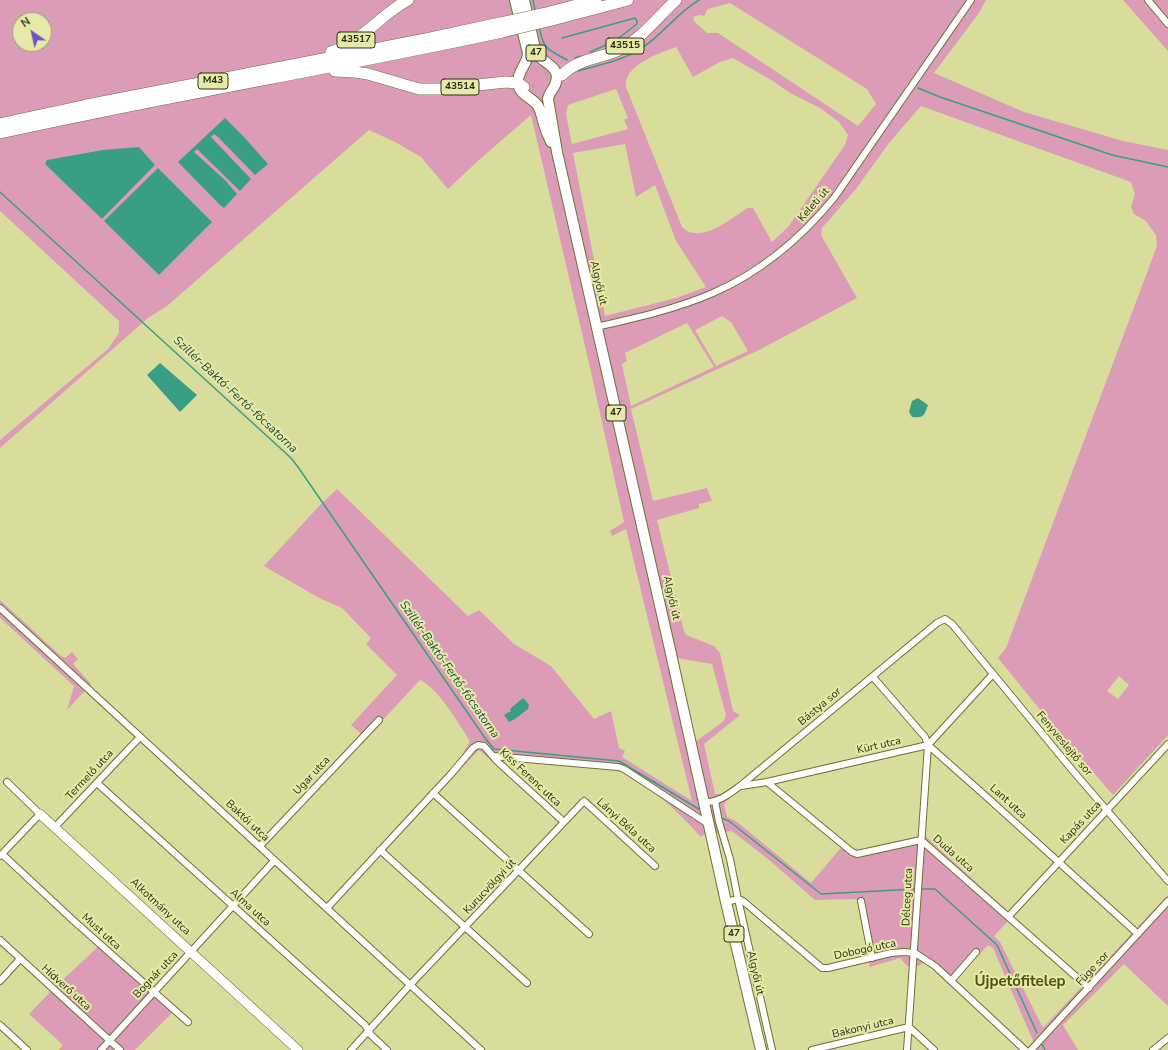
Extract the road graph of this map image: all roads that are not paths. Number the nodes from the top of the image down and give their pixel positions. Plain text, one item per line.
1 (408, 0) edge
2 (515, 0) edge
3 (519, 0) edge
4 (524, 0) edge
5 (527, 0) edge
6 (596, 0) edge
7 (628, 0) edge
8 (676, 0) edge
9 (971, 0) edge
10 (1148, 0) edge
11 (551, 16) junction
12 (1168, 24) edge
13 (501, 28) junction
14 (294, 65) junction
15 (562, 75) junction
16 (283, 76) junction
17 (521, 85) junction
18 (550, 95) junction
19 (538, 102) junction
20 (0, 124) edge
21 (0, 133) edge
22 (557, 152) junction
23 (596, 327) junction
24 (0, 608) edge
25 (945, 619) joint
26 (993, 674) junction
27 (873, 677) junction
28 (379, 720) dead end
29 (140, 737) junction
30 (1168, 744) edge
31 (928, 745) junction
32 (493, 756) junction
33 (756, 774) junction
34 (7, 782) dead end
35 (97, 783) junction
36 (765, 783) junction
37 (740, 786) junction
38 (433, 793) junction
39 (715, 801) junction
40 (584, 802) joint
41 (704, 804) junction
42 (1106, 810) junction
43 (40, 814) junction
44 (708, 821) junction
45 (564, 822) junction
46 (55, 827) junction
47 (921, 840) junction
48 (260, 846) junction
49 (380, 850) junction
50 (1, 855) edge
51 (274, 861) junction
52 (1058, 862) junction
53 (655, 866) dead end
54 (518, 871) junction
55 (1168, 881) edge
56 (738, 899) junction
57 (861, 901) dead end
58 (1168, 901) edge
59 (726, 902) junction
60 (233, 906) junction
61 (749, 906) junction
62 (327, 908) junction
63 (741, 912) junction
64 (1009, 916) junction
65 (466, 927) junction
66 (589, 934) dead end
67 (1138, 934) junction
68 (0, 940) edge
69 (191, 952) junction
70 (976, 952) dead end
71 (915, 953) junction
72 (872, 958) junction
73 (20, 959) junction
74 (0, 981) edge
75 (951, 981) junction
76 (527, 983) dead end
77 (410, 985) junction
78 (1089, 988) junction
79 (154, 992) junction
80 (188, 1022) dead end
81 (0, 1025) edge
82 (909, 1027) junction
83 (368, 1031) junction
84 (1168, 1038) edge
85 (110, 1041) junction
86 (27, 1050) edge
87 (101, 1050) edge
88 (120, 1050) edge
89 (298, 1050) edge
90 (351, 1050) edge
91 (387, 1050) edge
92 (481, 1050) edge
93 (761, 1050) edge
94 (772, 1050) edge
95 (812, 1050) edge
96 (907, 1050) edge
97 (934, 1050) edge
98 (1025, 1050) edge
99 (1031, 1050) edge
100 (1153, 1050) edge

1 - 14 highway, 43517
2 - 17 main road, 47
3 - 17 main road, 47
4 - 18 main road, 47
5 - 15 main road, 47
6 - 11 highway, M43
7 - 11 highway, M43
8 - 15 highway, 43515
9 - 23 street, Keleti út
10 - 12 street
11 - 13 highway, M43, bridge
13 - 14 highway, M43
13 - 16 highway, M43
14 - 20 highway, M43
15 - 18 main road
16 - 17 highway, 43514
16 - 21 highway, M43
17 - 19 main road
18 - 19 main road
18 - 22 main road, 47
19 - 22 main road, 47
22 - 23 main road, Algyői út / 47
23 - 41 main road, Algyői út / 47
24 - 29 street, Baktói utca
25 - 26 street, Fenyveslejtő sor
25 - 27 street, Bástya sor
26 - 31 street
26 - 42 street, Fenyveslejtő sor
27 - 31 street, Lant utca
27 - 33 street, Bástya sor
28 - 48 street, Ugar utca
29 - 35 street, Termelő utca
29 - 48 street, Baktói utca
30 - 42 street, Kapás utca
31 - 36 street, Kürt utca
31 - 47 street, Délceg utca
31 - 52 street, Lant utca
32 - 38 street, Kiss Ferenc utca
32 - 44 street
32 - 45 street, Kiss Ferenc utca
33 - 36 street, Duda utca
33 - 37 street, Bástya sor
34 - 43 street, Alkotmány utca
35 - 46 street, Termelő utca
35 - 60 street, Alma utca
36 - 37 street, Kürt utca
36 - 47 street, Duda utca
37 - 39 street, Bástya sor
38 - 49 street
38 - 54 street
39 - 41 street, Bástya sor
39 - 56 street, Algyői út
40 - 45 street, Kurucvölgyi út
40 - 53 street, Lányi Béla utca
41 - 44 main road, Algyői út / 47
42 - 52 street, Kapás utca
42 - 55 street, Fenyveslejtő sor
43 - 46 street, Alkotmány utca
43 - 50 street
44 - 59 main road, Algyői út / 47
45 - 54 street, Kurucvölgyi út
46 - 69 street, Alkotmány utca
47 - 64 street, Duda utca
47 - 71 street, Délceg utca
48 - 51 street, Baktói utca
49 - 62 street
49 - 65 street
50 - 79 street, Must utca
51 - 60 street, Bognár utca
51 - 62 street, Baktói utca
52 - 64 street, Kapás utca
52 - 67 street, Lant utca
54 - 65 street, Kurucvölgyi út
54 - 66 street
56 - 59 street
56 - 61 street, Dobogó utca
56 - 63 street, Algyői út
57 - 72 street
58 - 67 street, Füge sor
59 - 93 main road, Algyői út / 47
60 - 69 street, Bognár utca
60 - 83 street, Alma utca
61 - 63 street
61 - 72 street, Dobogó utca
62 - 77 street, Baktói utca
63 - 94 street, Algyői út
64 - 78 street, Duda utca
65 - 76 street
65 - 77 street, Kurucvölgyi út
67 - 78 street, Füge sor
68 - 73 street, Hídverő utca
69 - 79 street, Bognár utca
69 - 89 street, Alkotmány utca
70 - 75 street
71 - 72 street, Dobogó utca
71 - 75 street
71 - 82 street, Délceg utca
73 - 74 street
73 - 85 street, Hídverő utca
75 - 98 street
77 - 83 street, Kurucvölgyi út
77 - 92 street, Baktói utca
78 - 99 street, Füge sor
79 - 80 street, Must utca
79 - 85 street, Bognár utca
81 - 86 street
82 - 95 street, Bakonyi utca
82 - 96 street, Délceg utca
82 - 97 street, Bakonyi utca
83 - 90 street, Kurucvölgyi út
83 - 91 street, Alma utca
84 - 100 street
85 - 87 street, Bognár utca
85 - 88 street, Hídverő utca

